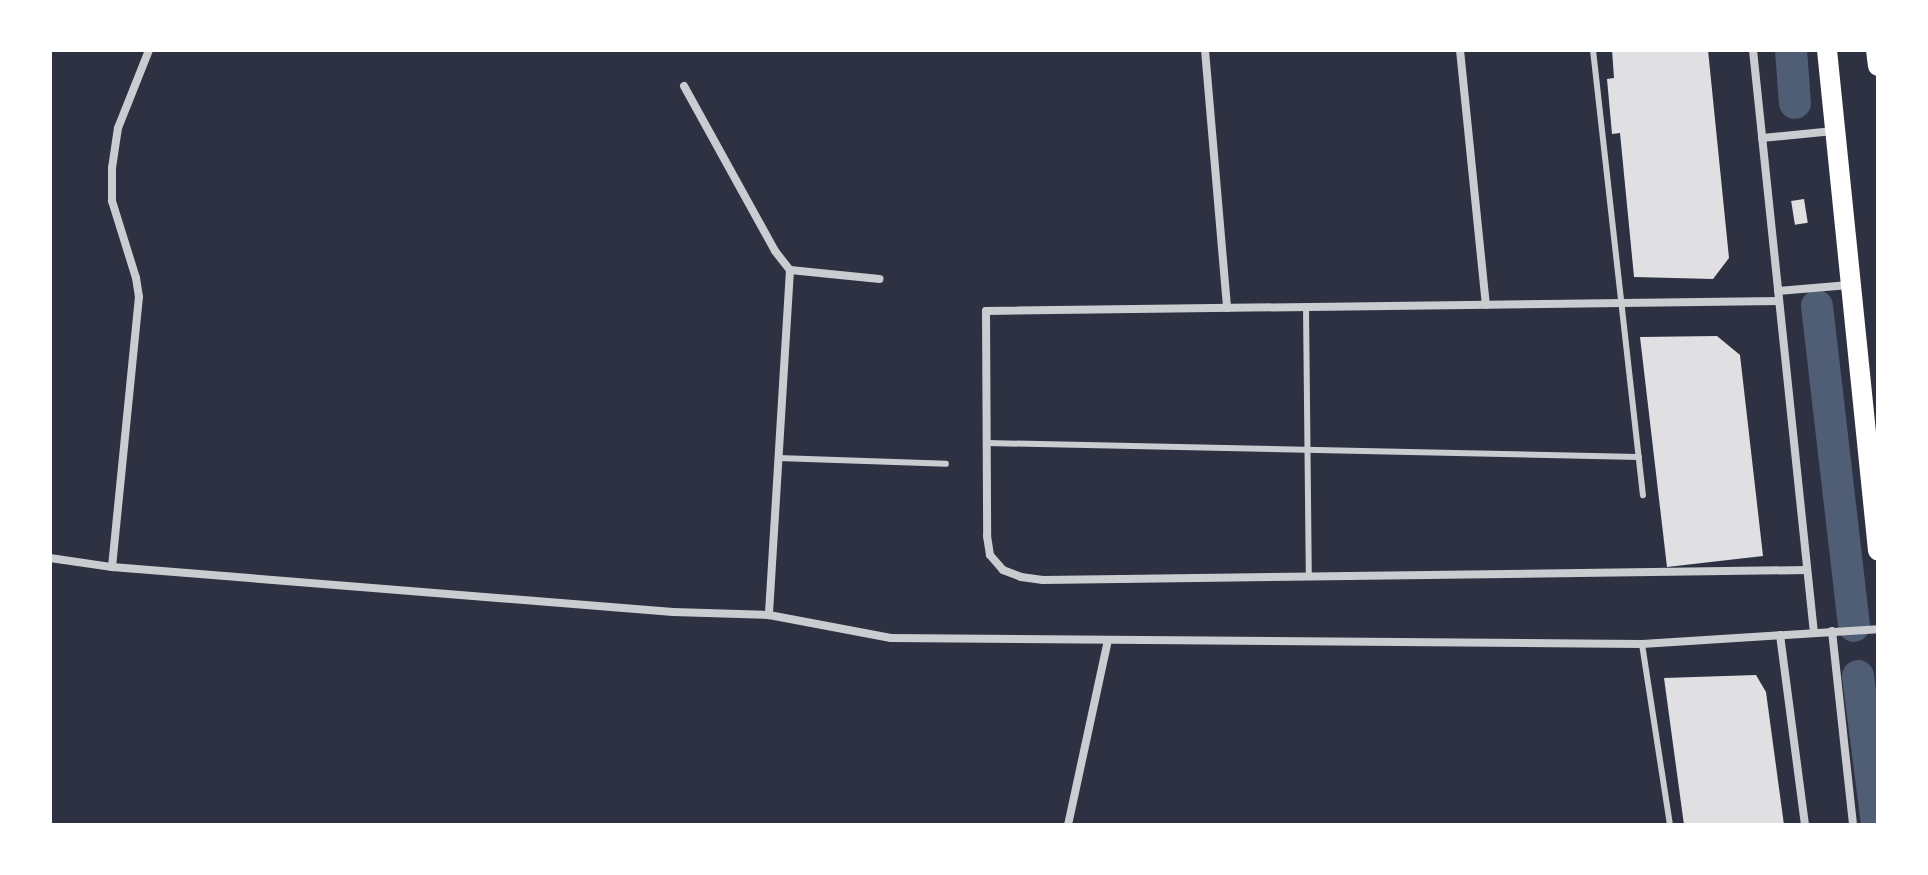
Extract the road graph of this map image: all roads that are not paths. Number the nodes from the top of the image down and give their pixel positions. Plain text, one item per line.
1 (149, 50) edge
2 (1205, 50) edge
3 (1460, 50) edge
4 (1593, 50) edge
5 (1753, 50) edge
6 (1827, 50) edge
7 (1876, 50) edge
8 (1878, 66) edge
9 (684, 86) dead end
10 (1835, 131) junction
11 (1762, 138) junction
12 (790, 270) junction
13 (880, 279) dead end
14 (1850, 285) junction
15 (1778, 296) junction
16 (1619, 303) junction
17 (1486, 305) junction
18 (1306, 307) junction
19 (1227, 308) junction
20 (987, 443) junction
21 (1308, 450) junction
22 (1639, 457) junction
23 (778, 458) junction
24 (946, 464) dead end
25 (1643, 495) dead end
26 (1878, 550) edge
27 (50, 558) edge
28 (112, 567) junction
29 (1807, 570) junction
30 (1309, 576) junction
31 (769, 615) junction
32 (1878, 629) edge
33 (1832, 631) junction
34 (1814, 633) junction
35 (1780, 635) junction
36 (1108, 640) junction
37 (1642, 644) junction
38 (1068, 825) edge
39 (1670, 825) edge
40 (1805, 825) edge
41 (1853, 825) edge

1 - 28 street
2 - 19 street
3 - 17 street
4 - 16 lane
5 - 11 street
6 - 10 main road
7 - 8 main road
9 - 12 street
10 - 11 street
10 - 14 main road
11 - 15 street
12 - 13 street
12 - 23 street
14 - 15 street
14 - 26 main road
15 - 16 street
15 - 29 street
16 - 17 street
16 - 22 lane
17 - 18 street
18 - 19 street
18 - 21 lane
19 - 20 street
20 - 21 lane
20 - 30 street
21 - 22 lane
21 - 30 lane
22 - 25 lane
23 - 24 lane
23 - 31 street
27 - 28 street
28 - 31 street
29 - 30 street
29 - 34 street
31 - 36 street
32 - 33 street
33 - 34 street
33 - 41 street
34 - 35 street
35 - 37 street
35 - 40 street
36 - 37 street
36 - 38 street
37 - 39 lane

